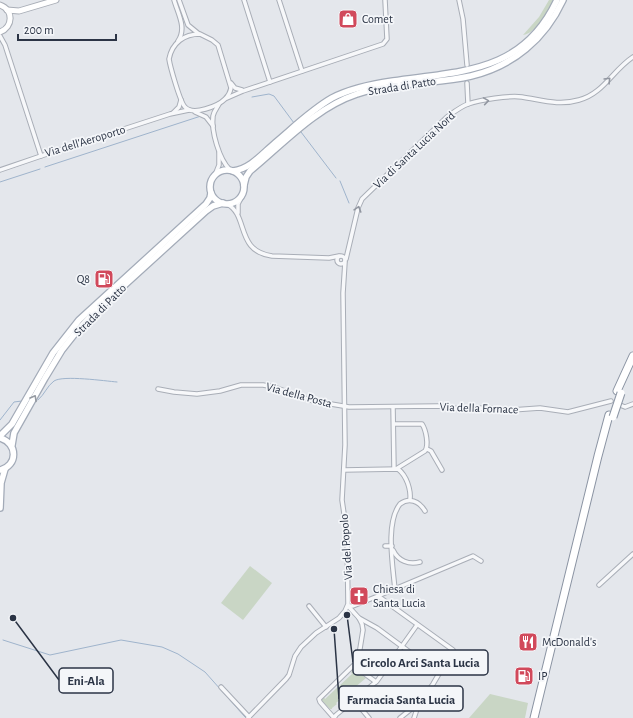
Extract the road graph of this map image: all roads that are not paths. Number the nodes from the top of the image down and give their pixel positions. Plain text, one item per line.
1 (56, 0) edge
2 (174, 0) edge
3 (179, 0) edge
4 (244, 0) edge
5 (279, 0) edge
6 (384, 0) edge
7 (459, 0) edge
8 (557, 0) edge
9 (563, 0) edge
10 (0, 5) edge
11 (30, 8) junction
12 (7, 10) junction
13 (10, 20) junction
14 (7, 28) junction
15 (0, 32) edge
16 (200, 34) junction
17 (0, 36) edge
18 (177, 42) junction
19 (5, 45) junction
20 (633, 57) edge
21 (467, 65) dead end
22 (302, 71) junction
23 (229, 80) junction
24 (270, 82) junction
25 (467, 83) dead end
26 (243, 91) junction
27 (181, 99) junction
28 (226, 99) junction
29 (220, 103) junction
30 (468, 104) junction
31 (189, 110) junction
32 (194, 112) junction
33 (170, 114) junction
34 (213, 127) junction
35 (219, 150) junction
36 (41, 156) junction
37 (0, 170) edge
38 (232, 170) junction
39 (215, 175) junction
40 (244, 185) junction
41 (211, 193) junction
42 (242, 196) junction
43 (225, 204) junction
44 (238, 216) junction
45 (339, 256) junction
46 (329, 258) junction
47 (345, 260) junction
48 (338, 262) junction
49 (344, 271) junction
50 (633, 356) edge
51 (633, 366) edge
52 (158, 389) dead end
53 (619, 392) junction
54 (611, 401) dead end
55 (633, 404) edge
56 (620, 405) dead end
57 (345, 407) junction
58 (393, 407) junction
59 (611, 416) junction
60 (394, 424) junction
61 (0, 437) edge
62 (12, 445) junction
63 (427, 449) junction
64 (3, 469) edge
65 (395, 469) junction
66 (344, 470) junction
67 (442, 470) dead end
68 (410, 500) junction
69 (0, 508) edge
70 (425, 511) dead end
71 (385, 546) dead end
72 (392, 547) junction
73 (633, 554) edge
74 (481, 561) dead end
75 (420, 562) dead end
76 (599, 585) dead end
77 (395, 590) junction
78 (378, 596) junction
79 (309, 606) dead end
80 (348, 606) junction
81 (359, 618) junction
82 (417, 625) junction
83 (326, 627) junction
84 (402, 646) junction
85 (354, 666) junction
86 (438, 673) junction
87 (376, 682) junction
88 (221, 687) dead end
89 (354, 700) junction
90 (420, 702) junction
91 (248, 718) edge
92 (334, 718) edge
93 (369, 718) edge
94 (400, 718) edge
95 (414, 718) edge
96 (534, 718) edge
97 (538, 718) edge

1 - 11 street
2 - 18 street
3 - 16 street
4 - 24 street
5 - 22 street
6 - 22 street
7 - 21 street
8 - 38 main road, Strada di Patto
9 - 40 main road, Strada di Patto
10 - 12 street
11 - 12 street
11 - 13 street
12 - 13 street
13 - 14 street
14 - 15 street
14 - 19 street, Via dell'Aeroporto
16 - 18 street
16 - 23 street
17 - 19 street, Via dell'Aeroporto
18 - 27 street
19 - 36 street, Via dell'Aeroporto
30 -> 20 street, Via di Santa Lucia Nord
22 - 24 street
23 - 26 street
23 - 28 street
24 - 26 street
25 - 30 street
26 - 28 street
27 - 31 street
27 - 33 street
28 - 29 street
29 - 32 street
29 - 34 street
47 -> 30 street, Via di Santa Lucia Nord
31 - 32 street
31 - 33 street, Via dell'Aeroporto
32 - 34 street
33 - 36 street, Via dell'Aeroporto
34 - 35 street
35 - 38 street
35 - 39 street
36 - 37 street
38 - 39 main road
38 - 40 main road
39 - 41 main road
40 - 42 main road
41 - 43 main road
41 - 61 main road, Strada di Patto
42 - 43 main road
42 - 44 street
43 - 44 street
62 -> 43 main road, Strada di Patto
44 - 46 street
45 - 46 street
45 - 47 street
45 - 48 street
46 - 48 street
47 - 48 street
47 - 49 street, Via di Santa Lucia Nord
48 - 49 street
49 - 57 street, Via di Santa Lucia Nord
50 - 53 highway
51 - 53 highway
52 - 57 street, Via della Posta
53 - 59 highway, bridge
54 - 58 street, Via della Fornace
55 - 56 street
57 - 58 street, Via della Fornace
57 - 66 street, Via del Popolo
58 - 60 street
59 - 96 highway
59 - 97 highway
60 - 63 street
60 - 65 street
61 - 62 main road, Strada di Patto
62 - 64 main road, Strada di Patto
63 - 65 street
63 - 67 street
64 - 69 main road, Strada di Patto
65 - 66 street
65 - 68 street
66 - 80 street, Via del Popolo
68 - 70 street
68 - 72 street
71 - 72 street
72 - 75 street
72 - 77 street
73 - 76 street
74 - 77 street
77 - 78 street
78 - 80 street
78 - 82 street
79 - 83 street
80 - 81 street
80 - 83 street
81 - 84 street
81 - 85 street
82 - 84 street
82 - 86 street
83 - 91 street
84 - 86 street
84 - 87 street
85 - 87 street
85 - 92 street
86 - 90 street
87 - 89 street
88 - 91 street
89 - 92 street
89 - 93 street
90 - 94 street
90 - 95 street

